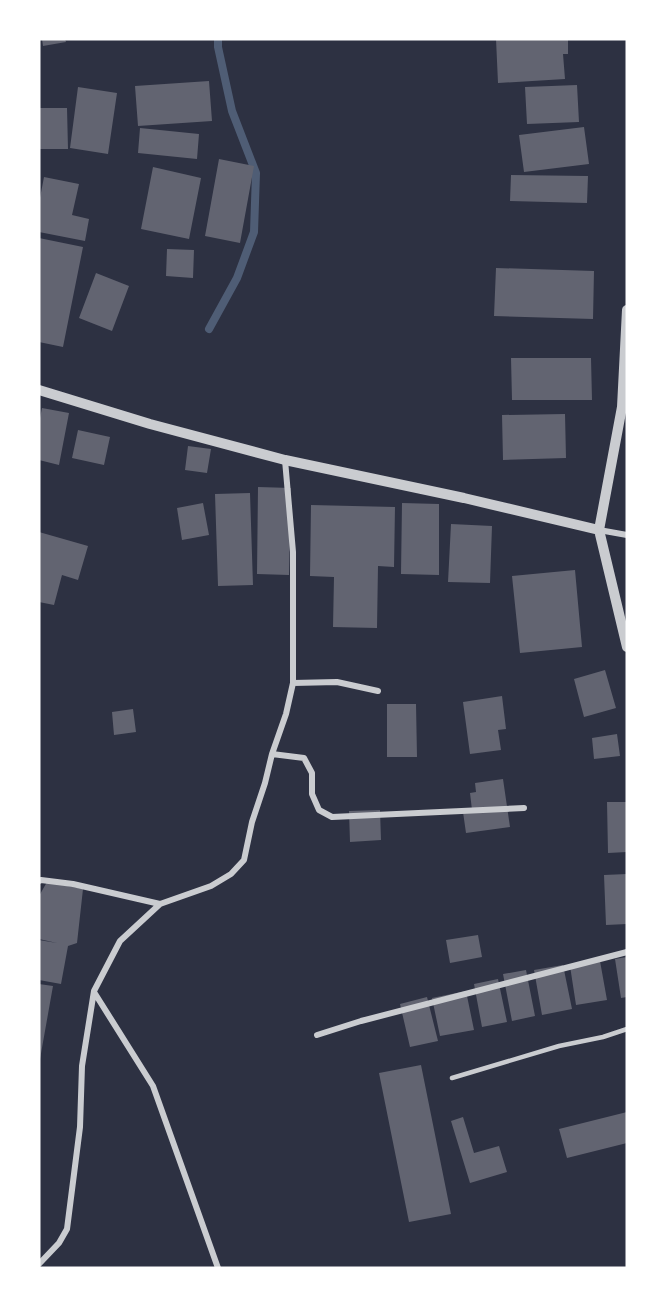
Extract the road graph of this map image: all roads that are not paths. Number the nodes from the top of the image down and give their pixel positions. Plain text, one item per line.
1 (627, 310) edge
2 (39, 390) edge
3 (285, 460) junction
4 (599, 530) junction
5 (627, 535) edge
6 (627, 647) edge
7 (293, 683) junction
8 (378, 691) dead end
9 (272, 754) junction
10 (524, 808) dead end
11 (39, 881) edge
12 (160, 904) junction
13 (627, 952) edge
14 (94, 991) junction
15 (627, 1029) edge
16 (317, 1035) dead end
17 (452, 1078) dead end
18 (39, 1264) edge
19 (218, 1268) edge

1 - 4 street
2 - 3 street
3 - 4 street
3 - 7 street
4 - 5 street
4 - 6 street
7 - 8 street
7 - 9 street
9 - 10 street
9 - 12 street
11 - 12 street
12 - 14 street
13 - 16 street
14 - 18 street
14 - 19 street
15 - 17 lane

